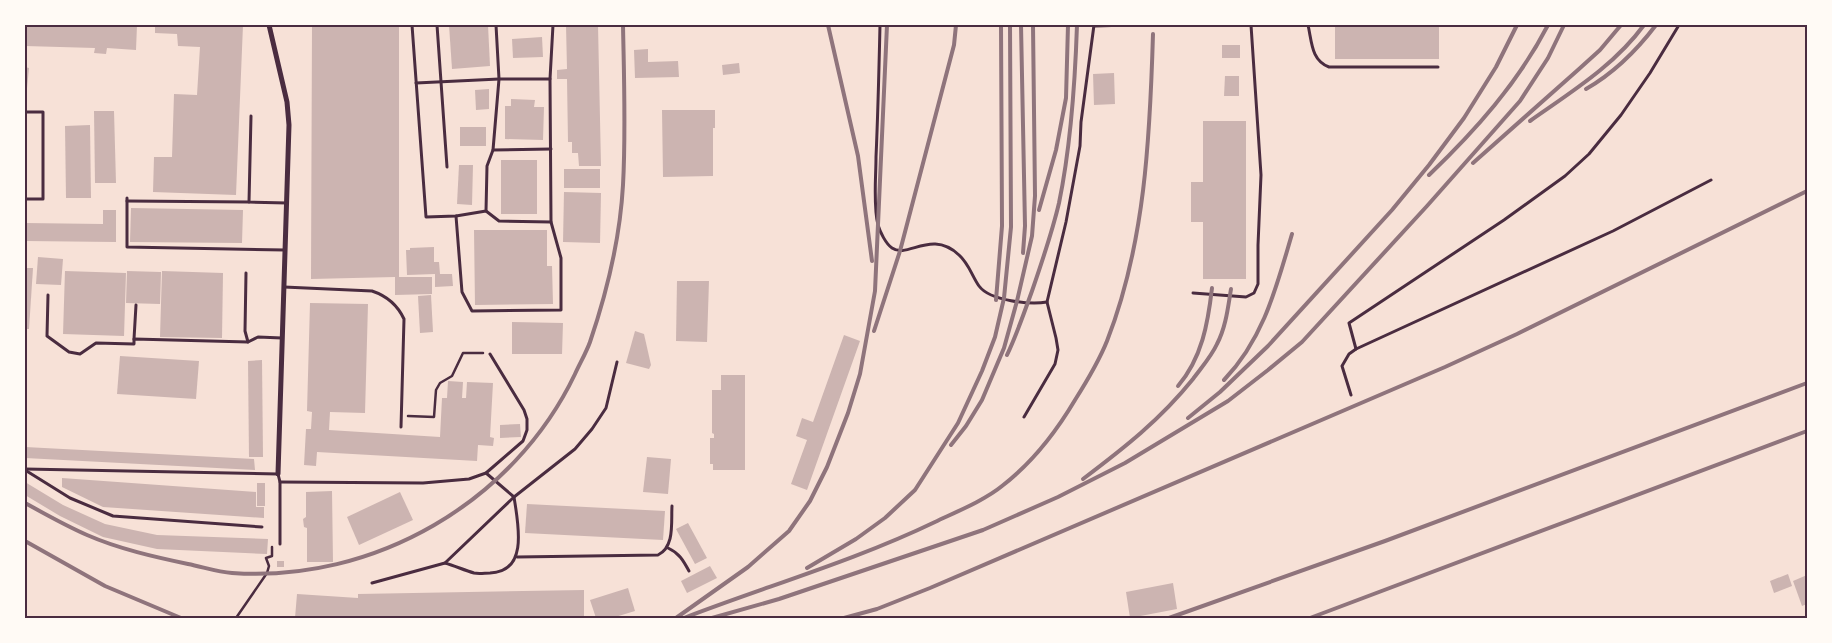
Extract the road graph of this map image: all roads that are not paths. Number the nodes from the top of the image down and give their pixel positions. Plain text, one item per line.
1 (269, 25) edge
2 (412, 25) edge
3 (437, 25) edge
4 (496, 25) edge
5 (553, 25) edge
6 (880, 25) edge
7 (1094, 25) edge
8 (1129, 25) edge
9 (1251, 25) edge
10 (1308, 25) edge
11 (1680, 25) edge
12 (1438, 67) dead end
13 (499, 79) junction
14 (550, 80) junction
15 (441, 81) junction
16 (416, 83) junction
17 (25, 112) edge
18 (251, 116) dead end
19 (550, 149) junction
20 (493, 150) junction
21 (447, 167) dead end
22 (1711, 180) dead end
23 (25, 199) edge
24 (249, 202) junction
25 (286, 203) junction
26 (486, 211) junction
27 (456, 216) junction
28 (551, 222) junction
29 (285, 250) junction
30 (246, 273) dead end
31 (284, 287) junction
32 (1193, 293) dead end
33 (48, 295) dead end
34 (1047, 302) junction
35 (136, 305) dead end
36 (134, 338) junction
37 (282, 338) junction
38 (248, 342) junction
39 (1356, 349) junction
40 (490, 354) road end
41 (617, 362) dead end
42 (1351, 395) dead end
43 (1024, 417) dead end
44 (401, 427) dead end
45 (25, 470) edge
46 (486, 473) junction
47 (278, 474) junction
48 (280, 482) junction
49 (514, 497) junction
50 (672, 506) dead end
51 (262, 527) dead end
52 (280, 544) dead end
53 (668, 548) junction
54 (517, 557) junction
55 (445, 563) junction
56 (689, 571) dead end
57 (372, 584) dead end

1 - 25 street
2 - 16 lane
3 - 15 lane
4 - 13 lane
5 - 14 lane
6 - 34 lane
7 - 8 lane
7 - 34 lane
9 - 32 lane
10 - 12 lane
11 - 39 lane
13 - 14 lane
13 - 15 lane
13 - 20 lane
14 - 19 lane
15 - 16 lane
15 - 21 lane
16 - 27 lane
17 - 23 lane
18 - 24 lane
19 - 20 lane
19 - 28 lane
20 - 26 lane
22 - 39 lane
24 - 25 lane
24 - 29 lane
25 - 29 street
26 - 27 lane
26 - 28 lane
27 - 28 lane
29 - 31 street
30 - 38 lane
31 - 37 street
31 - 44 lane
33 - 36 lane
34 - 43 lane
35 - 36 lane
36 - 38 lane
37 - 38 lane
37 - 47 street
39 - 42 lane
40 - 46 lane
41 - 49 lane
45 - 47 lane
45 - 51 lane
46 - 48 lane
46 - 49 lane
47 - 48 lane
48 - 52 lane
49 - 54 lane
49 - 55 lane
50 - 53 lane
53 - 54 lane
53 - 56 lane
54 - 55 lane
55 - 57 lane

